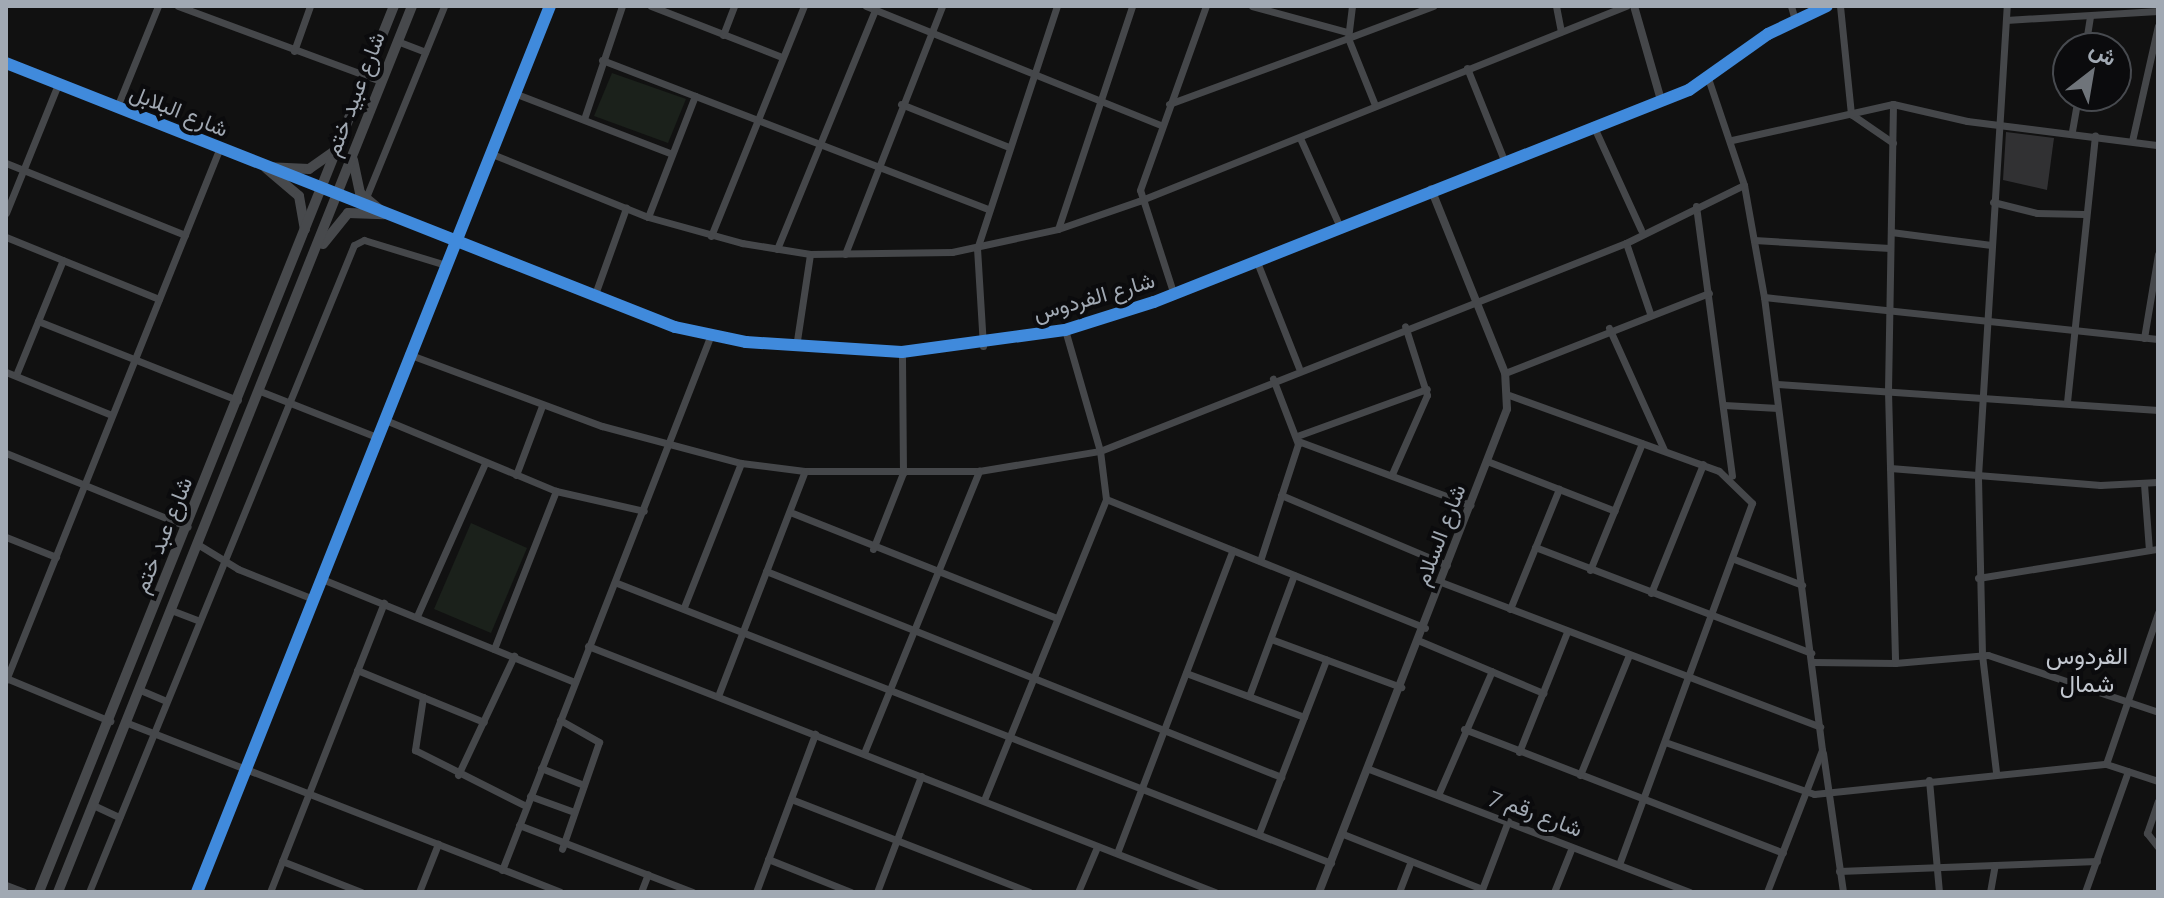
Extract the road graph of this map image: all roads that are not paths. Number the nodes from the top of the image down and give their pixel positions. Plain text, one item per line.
1 (158, 6) edge
2 (178, 6) edge
3 (209, 6) edge
4 (310, 6) edge
5 (394, 6) edge
6 (412, 6) edge
7 (444, 6) edge
8 (550, 6) edge
9 (622, 6) edge
10 (651, 6) edge
11 (734, 6) edge
12 (804, 6) edge
13 (866, 6) edge
14 (942, 6) edge
15 (1057, 6) edge
16 (1132, 6) edge
17 (1206, 6) edge
18 (1252, 6) edge
19 (1352, 6) edge
20 (1433, 6) edge
21 (1556, 6) edge
22 (1626, 6) edge
23 (1634, 6) edge
24 (1791, 6) edge
25 (1827, 6) edge
26 (1840, 6) edge
27 (2007, 6) edge
28 (875, 10) junction
29 (2158, 11) edge
30 (205, 16) junction
31 (2090, 16) junction
32 (1795, 20) junction
33 (2006, 20) junction
34 (2158, 26) edge
35 (930, 32) junction
36 (1561, 32) junction
37 (2088, 32) edge
38 (723, 35) junction
39 (1348, 35) junction
40 (397, 41) junction
41 (294, 51) junction
42 (425, 52) junction
43 (782, 57) junction
44 (602, 60) junction
45 (6, 63) edge
46 (1467, 68) junction
47 (366, 76) junction
48 (1033, 78) junction
49 (381, 81) junction
50 (1709, 81) junction
51 (58, 84) junction
52 (514, 93) junction
53 (695, 96) junction
54 (1661, 100) junction
55 (1099, 103) junction
56 (901, 104) junction
57 (1169, 104) junction
58 (1893, 104) junction
59 (1375, 105) junction
60 (117, 107) junction
61 (2075, 112) edge
62 (1851, 114) junction
63 (584, 119) junction
64 (757, 119) junction
65 (1996, 124) junction
66 (1161, 125) junction
67 (1593, 125) junction
68 (2072, 131) junction
69 (2095, 135) junction
70 (1300, 138) junction
71 (1732, 140) junction
72 (2132, 141) junction
73 (820, 143) junction
74 (1893, 143) junction
75 (2158, 145) edge
76 (338, 146) junction
77 (1009, 147) junction
78 (219, 150) junction
79 (354, 152) junction
80 (492, 154) junction
81 (672, 154) junction
82 (1504, 160) junction
83 (6, 163) edge
84 (878, 166) junction
85 (265, 167) junction
86 (23, 170) junction
87 (1744, 185) junction
88 (1431, 189) junction
89 (321, 191) junction
90 (337, 196) junction
91 (365, 200) junction
92 (1139, 201) junction
93 (1993, 202) junction
94 (1696, 206) junction
95 (626, 208) junction
96 (989, 209) junction
97 (6, 213) edge
98 (384, 214) junction
99 (2084, 214) junction
100 (648, 217) junction
101 (1340, 227) junction
102 (1058, 229) junction
103 (1641, 230) junction
104 (1891, 232) junction
105 (305, 233) junction
106 (185, 235) junction
107 (711, 236) junction
108 (6, 237) edge
109 (1754, 240) junction
110 (456, 242) junction
111 (1626, 243) junction
112 (1991, 245) junction
113 (1890, 248) junction
114 (777, 249) junction
115 (977, 249) junction
116 (810, 254) junction
117 (845, 254) junction
118 (2158, 254) edge
119 (63, 260) junction
120 (2158, 261) edge
121 (1257, 262) junction
122 (311, 263) junction
123 (446, 265) junction
124 (1709, 293) junction
125 (1174, 295) junction
126 (594, 297) junction
127 (1764, 297) junction
128 (159, 299) junction
129 (1475, 299) junction
130 (1891, 312) junction
131 (1650, 313) junction
132 (38, 321) junction
133 (1987, 323) junction
134 (1405, 326) junction
135 (1609, 328) junction
136 (1065, 330) junction
137 (2072, 331) junction
138 (710, 337) junction
139 (2144, 338) junction
140 (2158, 339) edge
141 (983, 346) junction
142 (796, 347) junction
143 (902, 352) junction
144 (408, 354) junction
145 (135, 359) junction
146 (1299, 368) junction
147 (6, 372) edge
148 (1505, 373) junction
149 (16, 375) junction
150 (1273, 379) junction
151 (1776, 384) junction
152 (1427, 389) junction
153 (260, 391) junction
154 (1888, 391) junction
155 (1509, 395) junction
156 (1984, 396) junction
157 (238, 400) junction
158 (285, 401) junction
159 (2067, 402) junction
160 (1724, 405) junction
161 (542, 406) junction
162 (1778, 408) junction
163 (2158, 410) edge
164 (112, 415) junction
165 (383, 419) junction
166 (377, 437) junction
167 (1298, 438) junction
168 (1642, 443) junction
169 (668, 446) junction
170 (1664, 450) junction
171 (1100, 451) junction
172 (6, 453) edge
173 (1487, 461) junction
174 (485, 463) junction
175 (741, 463) junction
176 (1703, 464) junction
177 (1890, 468) junction
178 (805, 471) junction
179 (979, 471) junction
180 (903, 473) junction
181 (1392, 474) junction
182 (516, 475) junction
183 (1732, 476) junction
184 (1978, 476) junction
185 (2158, 482) edge
186 (85, 484) junction
187 (2144, 484) junction
188 (1559, 489) junction
189 (556, 491) junction
190 (1281, 495) junction
191 (1106, 499) junction
192 (1470, 505) junction
193 (644, 511) junction
194 (1615, 511) junction
195 (790, 512) junction
196 (188, 527) junction
197 (6, 537) edge
198 (199, 545) junction
199 (1535, 547) junction
200 (873, 549) junction
201 (1233, 550) junction
202 (2153, 550) edge
203 (56, 557) junction
204 (1734, 559) junction
205 (220, 560) junction
206 (1260, 561) junction
207 (1447, 565) junction
208 (1590, 570) junction
209 (766, 571) junction
210 (935, 573) junction
211 (1294, 575) junction
212 (1978, 578) junction
213 (322, 579) junction
214 (1441, 582) junction
215 (617, 583) junction
216 (1802, 585) junction
217 (1651, 593) junction
218 (313, 599) junction
219 (384, 603) junction
220 (684, 607) junction
221 (1510, 609) junction
222 (171, 610) junction
223 (417, 616) junction
224 (1057, 618) junction
225 (1712, 618) junction
226 (2157, 619) edge
227 (197, 620) junction
228 (1425, 628) junction
229 (912, 629) junction
230 (742, 632) junction
231 (1567, 632) junction
232 (1271, 639) junction
233 (1420, 641) junction
234 (588, 646) junction
235 (494, 649) junction
236 (1982, 654) junction
237 (1629, 655) junction
238 (514, 656) junction
239 (1812, 657) junction
240 (1326, 660) junction
241 (1895, 663) junction
242 (357, 670) junction
243 (1492, 671) junction
244 (1186, 673) junction
245 (1033, 676) junction
246 (6, 679) edge
247 (1689, 680) junction
248 (574, 682) junction
249 (1401, 687) junction
250 (138, 689) junction
251 (888, 691) junction
252 (1543, 693) junction
253 (718, 696) junction
254 (1249, 696) junction
255 (423, 697) junction
256 (2126, 697) junction
257 (166, 701) junction
258 (2158, 712) edge
259 (1304, 717) junction
260 (560, 720) junction
261 (110, 721) junction
262 (125, 722) junction
263 (484, 722) junction
264 (1820, 727) junction
265 (1464, 729) junction
266 (1165, 730) junction
267 (154, 733) junction
268 (815, 734) junction
269 (1010, 734) junction
270 (1665, 742) junction
271 (1822, 750) junction
272 (1519, 752) junction
273 (864, 753) junction
274 (2106, 764) junction
275 (541, 768) junction
276 (244, 769) junction
277 (1369, 769) junction
278 (2128, 771) junction
279 (1996, 772) junction
280 (458, 775) junction
281 (1580, 775) junction
282 (921, 776) junction
283 (1281, 777) junction
284 (1929, 780) junction
285 (2158, 781) edge
286 (584, 785) junction
287 (1143, 788) junction
288 (309, 793) junction
289 (1806, 793) junction
290 (1827, 793) junction
291 (1438, 795) junction
292 (530, 796) junction
293 (791, 799) junction
294 (984, 800) junction
295 (2158, 801) edge
296 (1644, 802) junction
297 (93, 805) junction
298 (526, 806) junction
299 (574, 812) junction
300 (119, 817) junction
301 (1508, 821) junction
302 (519, 825) junction
303 (65, 829) junction
304 (1259, 833) junction
305 (1343, 834) junction
306 (81, 837) junction
307 (897, 840) junction
308 (438, 844) junction
309 (563, 845) junction
310 (1097, 847) junction
311 (1572, 847) junction
312 (2158, 847) edge
313 (1117, 853) junction
314 (1783, 853) junction
315 (768, 859) junction
316 (282, 861) junction
317 (1411, 861) junction
318 (2097, 861) junction
319 (1331, 863) junction
320 (1619, 864) junction
321 (1936, 864) junction
322 (50, 865) junction
323 (1995, 865) junction
324 (502, 870) junction
325 (67, 871) junction
326 (1839, 871) junction
327 (648, 874) junction
328 (6, 885) edge
329 (1481, 891) edge
330 (24, 892) edge
331 (39, 892) edge
332 (58, 892) edge
333 (89, 892) edge
334 (197, 892) edge
335 (270, 892) edge
336 (361, 892) edge
337 (419, 892) edge
338 (560, 892) edge
339 (641, 892) edge
340 (693, 892) edge
341 (756, 892) edge
342 (851, 892) edge
343 (877, 892) edge
344 (1029, 892) edge
345 (1078, 892) edge
346 (1215, 892) edge
347 (1319, 892) edge
348 (1399, 892) edge
349 (1554, 892) edge
350 (1690, 892) edge
351 (1767, 892) edge
352 (1843, 892) edge
353 (1939, 892) edge
354 (1990, 892) edge
355 (2085, 892) edge

1 - 60 street
2 - 30 street
3 - 30 street
4 - 41 street
5 - 47 main road, شارع عبيد ختم
6 - 40 main road, شارع عبيد ختم
7 - 42 street
8 - 52 street
9 - 44 street
10 - 38 street
11 - 38 street
12 - 43 street
13 - 28 street
14 - 35 street
15 - 48 street
16 - 55 street
17 - 57 street
18 - 39 street
19 - 39 street
20 - 39 street
21 - 36 street
22 - 36 street
23 - 54 street
24 - 32 street
25 - 32 street, شارع الفردوس
26 - 62 street
27 - 33 street
28 - 35 street
28 - 73 street
29 - 31 street
30 - 41 street
31 - 33 street
31 - 37 street
32 - 50 street, شارع الفردوس
33 - 65 street
34 - 72 street
35 - 48 street
35 - 56 street
36 - 46 street
38 - 43 street
39 - 57 street
39 - 59 street
40 - 42 street
40 - 49 main road, شارع عبيد ختم
41 - 47 street
42 - 91 street
43 - 64 street
44 - 53 street
44 - 63 street
45 - 51 street, شارع البلابل
46 - 59 street
46 - 82 street
47 - 49 street
47 - 76 main road, شارع عبيد ختم
48 - 55 street
48 - 77 street
49 - 79 main road, شارع عبيد ختم
50 - 54 street, شارع الفردوس
50 - 71 street
51 - 60 street, شارع البلابل
51 - 86 street
52 - 63 street
52 - 80 street
53 - 64 street
53 - 81 street
54 - 67 street, شارع الفردوس
55 - 66 street
55 - 102 street
56 - 77 street
56 - 84 street
57 - 66 street
58 - 62 street
58 - 65 street
58 - 74 street
59 - 70 street
60 - 78 street, شارع البلابل
61 - 68 street
62 - 71 street
62 - 74 street
63 - 81 street
64 - 73 street
64 - 107 street
65 - 68 street
65 - 93 street
66 - 92 street
67 - 82 street, شارع الفردوس
67 - 103 street
68 - 69 street
69 - 72 street
69 - 99 street
70 - 92 street
70 - 101 street
71 - 87 street
72 - 75 street
73 - 84 street
73 - 114 street
74 - 104 street
76 - 85 main road
76 - 89 main road, شارع عبيد ختم
77 - 96 street
78 - 85 street, شارع البلابل
78 - 106 street
79 - 90 main road, شارع عبيد ختم
79 - 91 main road
80 - 95 street
80 - 110 street
81 - 100 street
82 - 88 street, شارع الفردوس
83 - 86 street
84 - 96 street
84 - 117 street
85 - 89 street, شارع البلابل
85 - 105 main road
86 - 97 street
86 - 106 street
87 - 94 street
87 - 109 street
88 - 101 street, شارع الفردوس
88 - 129 street, شارع السلام
89 - 90 street, شارع البلابل
89 - 105 main road, شارع عبد ختم
90 - 98 street, شارع الفردوس
90 - 122 main road, شارع عبد ختم
91 - 98 main road
92 - 102 street
92 - 125 street
93 - 99 street
93 - 112 street
94 - 103 street
94 - 124 street
95 - 100 street
95 - 126 street
96 - 115 street
98 - 110 street, شارع الفردوس
98 - 122 main road
99 - 137 street
100 - 107 street
101 - 121 street, شارع الفردوس
102 - 115 street
103 - 111 street
104 - 112 street
104 - 113 street
105 - 157 main road, شارع عبد ختم
106 - 128 street
107 - 114 street
108 - 119 street
109 - 113 street
109 - 127 street
110 - 123 street
110 - 126 street, شارع الفردوس
111 - 129 street
111 - 131 street
112 - 133 street
113 - 130 street
114 - 116 street
115 - 117 street
115 - 141 street
116 - 117 street
116 - 142 street
118 - 120 street
119 - 128 street
119 - 132 street
120 - 139 street
121 - 125 street, شارع الفردوس
121 - 146 street
122 - 153 main road, شارع عبد ختم
123 - 144 street
123 - 158 street
124 - 131 street
124 - 160 street
125 - 136 street, شارع الفردوس
126 - 138 street, شارع الفردوس
127 - 130 street
127 - 151 street
128 - 145 street
129 - 134 street
129 - 148 street, شارع السلام
130 - 133 street
130 - 154 street
131 - 135 street
132 - 145 street
132 - 149 street
133 - 137 street
133 - 156 street
134 - 146 street
134 - 152 street
135 - 148 street
135 - 170 street
136 - 141 street, شارع الفردوس
136 - 171 street
137 - 139 street
137 - 159 street
138 - 142 street, شارع الفردوس
138 - 169 street
139 - 140 street
141 - 143 street, شارع الفردوس
142 - 143 street, شارع الفردوس
143 - 180 street
144 - 161 street
144 - 165 street
145 - 157 street
145 - 164 street
146 - 150 street
147 - 149 street
148 - 155 street, شارع السلام
149 - 164 street
150 - 167 street
150 - 171 street
151 - 154 street
151 - 162 street
152 - 167 street
152 - 181 street
153 - 158 street
153 - 198 main road, شارع عبد ختم
154 - 156 street
154 - 177 street
155 - 168 street
155 - 173 street, شارع السلام
156 - 159 street
156 - 184 street
157 - 196 main road, شارع عبد ختم
158 - 166 street
158 - 205 street
159 - 163 street
160 - 162 street
160 - 183 street
161 - 169 street
161 - 182 street
162 - 216 street
164 - 186 street
165 - 166 street
165 - 174 street
166 - 213 street
167 - 181 street
167 - 190 street
168 - 170 street
168 - 194 street
169 - 175 street
169 - 193 street
170 - 176 street
171 - 179 street
171 - 191 street
172 - 186 street
173 - 188 street
173 - 192 street, شارع السلام
174 - 182 street
174 - 223 street
175 - 178 street
175 - 220 street
176 - 183 street
176 - 217 street
177 - 184 street
177 - 241 street
178 - 180 street
178 - 195 street
179 - 180 street
179 - 210 street
180 - 200 street
181 - 192 street
182 - 189 street
183 - 204 street
184 - 187 street
184 - 212 street
185 - 187 street
186 - 196 street
186 - 203 street
187 - 202 street
188 - 194 street
188 - 199 street
189 - 193 street
189 - 235 street
190 - 206 street
190 - 207 street
191 - 201 street
191 - 224 street
192 - 207 street, شارع السلام
193 - 215 street
194 - 208 street
195 - 200 street
195 - 209 street
196 - 261 main road, شارع عبد ختم
197 - 203 street
198 - 205 street
198 - 222 main road, شارع عبد ختم
199 - 208 street
199 - 221 street
200 - 210 street
201 - 206 street
201 - 244 street
202 - 212 street
203 - 246 street
204 - 216 street
204 - 225 street
205 - 218 street
205 - 227 street
206 - 211 street
207 - 214 street, شارع السلام
208 - 217 street
209 - 229 street
209 - 230 street
210 - 224 street
210 - 229 street
211 - 228 street
211 - 232 street
212 - 236 street
213 - 218 street
213 - 219 street
214 - 221 street
214 - 228 street, شارع السلام
215 - 220 street
215 - 234 street
216 - 239 street
217 - 225 street
218 - 276 street
219 - 223 street
219 - 242 street
220 - 230 street
221 - 231 street
222 - 227 street
222 - 250 main road, شارع عبد ختم
223 - 235 street
224 - 245 street
225 - 239 street
225 - 247 street
226 - 256 street
227 - 257 street
228 - 233 street, شارع السلام
229 - 245 street
229 - 251 street
230 - 251 street
230 - 253 street
231 - 237 street
231 - 252 street
232 - 240 street
232 - 254 street
233 - 243 street
233 - 249 street, شارع السلام
234 - 248 street
234 - 253 street
235 - 238 street
236 - 241 street
236 - 256 street
236 - 279 street
237 - 247 street
237 - 281 street
238 - 248 street
238 - 263 street
239 - 241 street
239 - 264 street
240 - 249 street
240 - 259 street
242 - 255 street
242 - 288 street
243 - 252 street
243 - 265 street
244 - 254 street
244 - 266 street
245 - 266 street
245 - 269 street
246 - 261 street
247 - 264 street
247 - 270 street
248 - 260 street
249 - 277 street, شارع السلام
250 - 257 street
250 - 262 main road, شارع عبد ختم
251 - 269 street
251 - 273 street
252 - 272 street
253 - 268 street
254 - 259 street
255 - 263 street
255 - 280 street
256 - 258 street
256 - 274 street
257 - 267 street
259 - 283 street
260 - 275 street
260 - 286 street
261 - 303 main road, شارع عبد ختم
262 - 267 street
262 - 297 main road, شارع عبد ختم
263 - 280 street
264 - 271 street
265 - 272 street
265 - 291 street
266 - 283 street
266 - 287 street
267 - 276 street
267 - 300 street
268 - 273 street
268 - 293 street
269 - 287 street
269 - 294 street
270 - 289 street
270 - 296 street
271 - 289 street
271 - 290 street
272 - 281 street
273 - 282 street
274 - 278 street
274 - 279 street
275 - 286 street
275 - 292 street
276 - 288 street
276 - 334 street
277 - 291 street, شارع رقم 7
277 - 305 street, شارع السلام
278 - 285 street
278 - 318 street
279 - 284 street
280 - 298 street
281 - 296 street
282 - 294 street
282 - 307 street
283 - 304 street
284 - 290 street
284 - 321 street
286 - 299 street
287 - 304 street
287 - 313 street
288 - 308 street
288 - 316 street
289 - 290 street
289 - 314 street
290 - 326 street
291 - 301 street, شارع رقم 7
292 - 298 street
292 - 299 street
293 - 307 street
293 - 315 street
294 - 310 street
295 - 312 street
296 - 314 street
296 - 320 street
297 - 300 street
297 - 306 main road, شارع عبد ختم
298 - 302 street
299 - 309 street
300 - 333 street
301 - 311 street, شارع رقم 7
301 - 329 street
302 - 309 street
302 - 324 street
303 - 306 main road
303 - 322 main road, شارع عبد ختم
304 - 319 street
305 - 317 street
305 - 319 street, شارع السلام
306 - 325 main road, شارع عبد ختم
307 - 343 street
307 - 344 street
308 - 324 street
308 - 337 street
309 - 327 street
310 - 313 street
310 - 345 street
311 - 320 street, شارع رقم 7
311 - 349 street
313 - 346 street
314 - 351 street
315 - 341 street
315 - 342 street
316 - 335 street
316 - 336 street
317 - 329 street
317 - 348 street
318 - 323 street
318 - 355 street
319 - 347 street, شارع السلام
320 - 350 street, شارع رقم 7
321 - 323 street
321 - 326 street
321 - 353 street
322 - 325 main road
322 - 331 main road, شارع عبد ختم
323 - 354 street
324 - 338 street
325 - 332 main road, شارع عبد ختم
326 - 352 street
327 - 339 street
327 - 340 street
328 - 330 street

